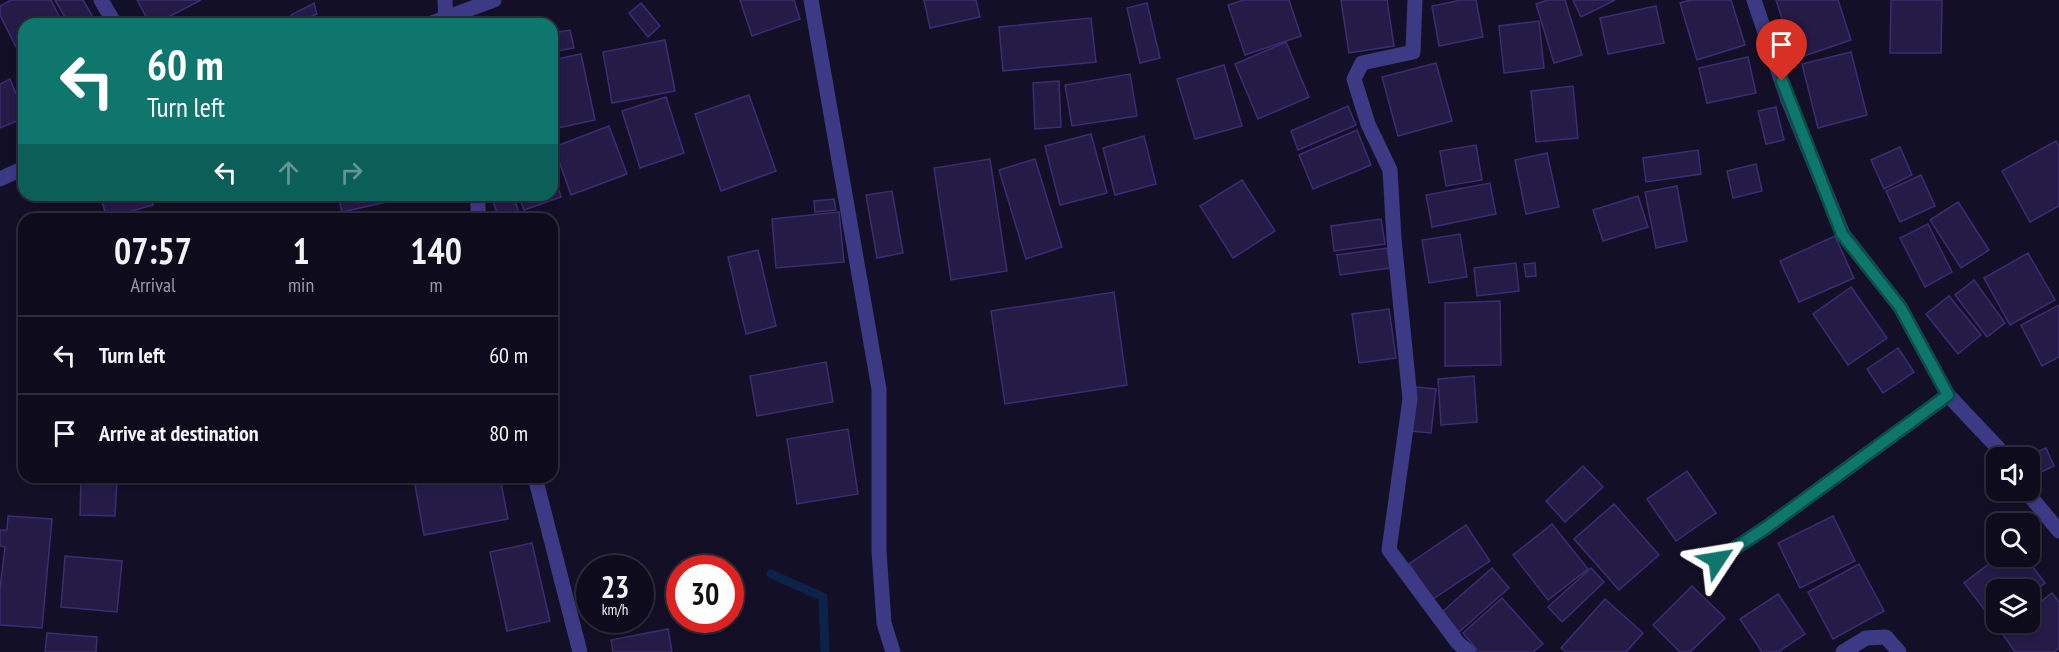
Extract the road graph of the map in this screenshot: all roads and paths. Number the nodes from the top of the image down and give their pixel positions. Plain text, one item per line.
1 (101, 0) edge
2 (445, 0) edge
3 (494, 0) edge
4 (811, 0) edge
5 (1415, 0) edge
6 (1754, 0) edge
7 (112, 18) edge
8 (446, 18) edge
9 (453, 18) edge
10 (18, 171) edge
11 (0, 179) edge
12 (1948, 395) junction
13 (1997, 447) edge
14 (537, 483) edge
15 (2034, 501) edge
16 (2059, 531) edge
17 (1717, 560) dead end
18 (1458, 649) edge
19 (580, 652) edge
20 (893, 652) edge
21 (1843, 652) edge
22 (1899, 652) edge

1 - 7 street
2 - 8 street
3 - 9 street
4 - 20 street
5 - 18 street
6 - 12 street
10 - 11 street
12 - 13 street
12 - 17 street
14 - 19 street
15 - 16 street
21 - 22 street

